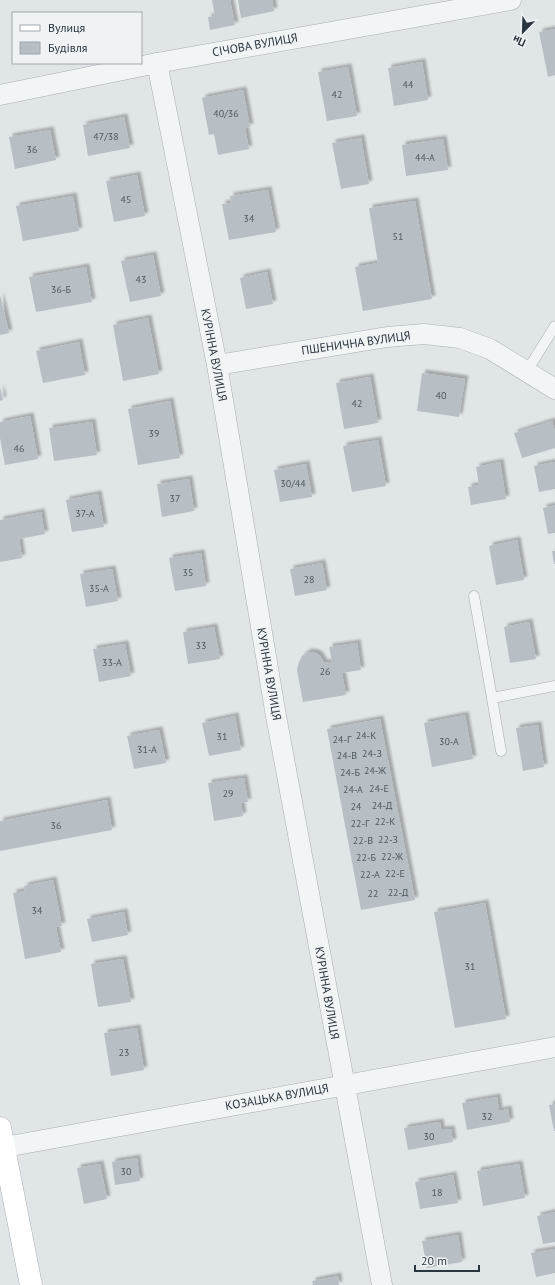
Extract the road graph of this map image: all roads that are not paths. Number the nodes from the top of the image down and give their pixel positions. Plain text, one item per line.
1 (511, 0) edge
2 (157, 63) junction
3 (0, 95) edge
4 (555, 326) edge
5 (217, 365) junction
6 (527, 371) junction
7 (555, 389) edge
8 (474, 596) dead end
9 (555, 686) edge
10 (492, 698) junction
11 (501, 751) dead end
12 (555, 1047) edge
13 (344, 1085) junction
14 (1, 1141) edge
15 (31, 1285) edge
16 (382, 1285) edge

1 - 2 street, СІЧОВА ВУЛИЦЯ
2 - 3 street, СІЧОВА ВУЛИЦЯ
2 - 5 street, КУРІННА ВУЛИЦЯ
4 - 6 lane
5 - 6 street, ПШЕНИЧНА ВУЛИЦЯ
5 - 13 street, КУРІННА ВУЛИЦЯ
6 - 7 street, ПШЕНИЧНА ВУЛИЦЯ
8 - 10 lane
9 - 10 lane
10 - 11 lane
12 - 13 street, КОЗАЦЬКА ВУЛИЦЯ
13 - 14 street, КОЗАЦЬКА ВУЛИЦЯ
13 - 16 street, КУРІННА ВУЛИЦЯ
14 - 15 main road

